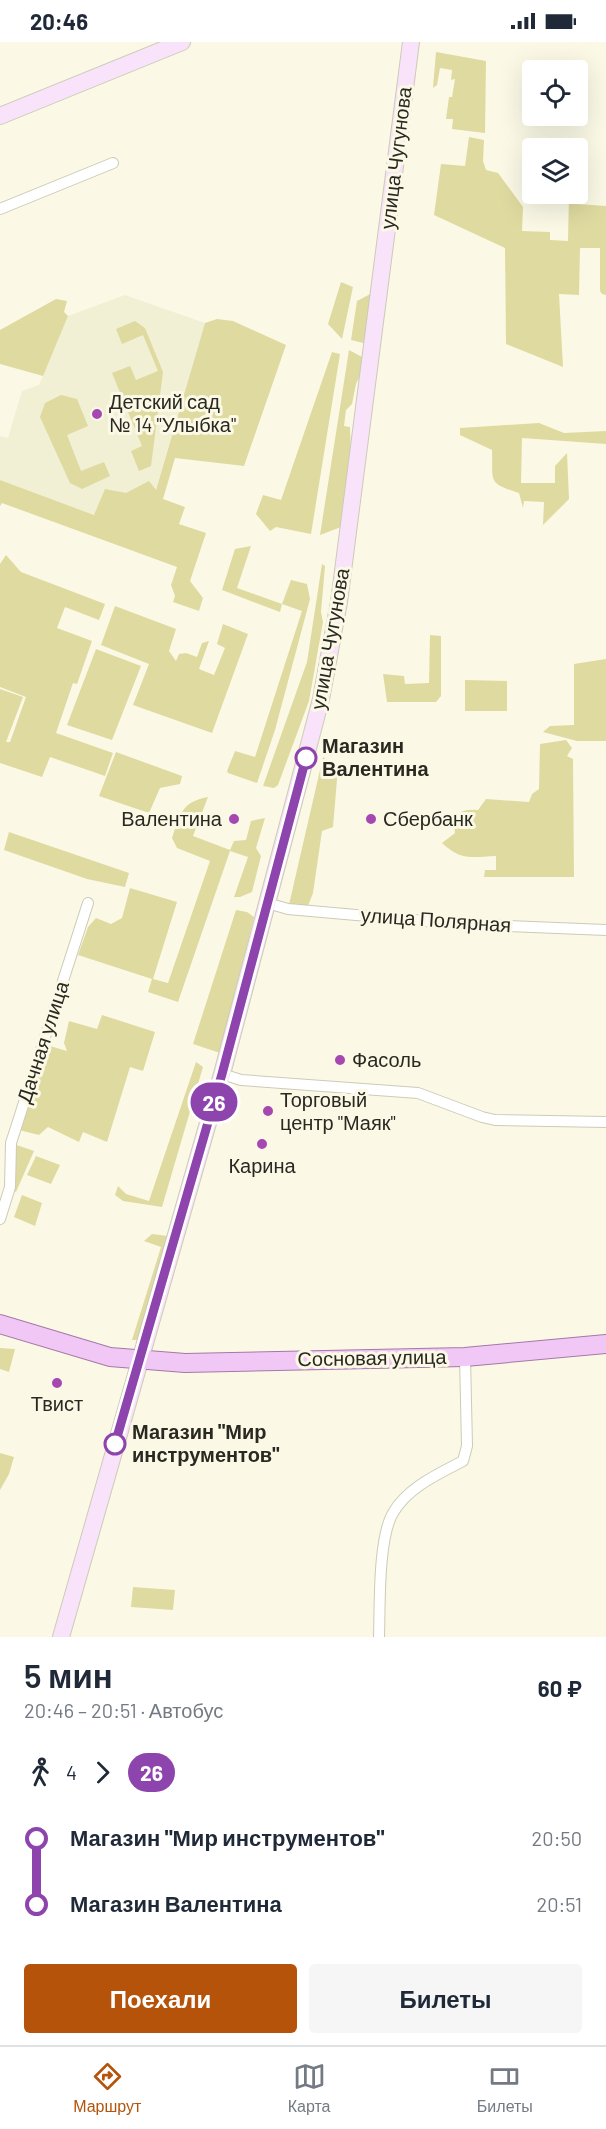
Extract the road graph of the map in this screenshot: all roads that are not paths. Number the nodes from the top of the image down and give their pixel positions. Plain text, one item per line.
1 (182, 42) edge
2 (411, 42) edge
3 (0, 116) edge
4 (113, 163) dead end
5 (0, 209) edge
6 (88, 903) dead end
7 (267, 903) junction
8 (606, 930) edge
9 (222, 1074) junction
10 (606, 1122) edge
11 (0, 1219) edge
12 (0, 1324) edge
13 (606, 1344) edge
14 (465, 1357) junction
15 (138, 1361) junction
16 (61, 1637) edge
17 (379, 1637) edge

1 - 3 main road
2 - 7 main road, улица Чугунова
4 - 5 street
6 - 11 street, Дачная улица
7 - 8 street, улица Полярная
7 - 9 main road, улица Чугунова
9 - 10 street
9 - 15 main road, улица Чугунова
12 - 15 main road, Сосновая улица
13 - 14 main road, Сосновая улица
14 - 15 main road, Сосновая улица
14 - 17 street
15 - 16 main road, улица Чугунова

